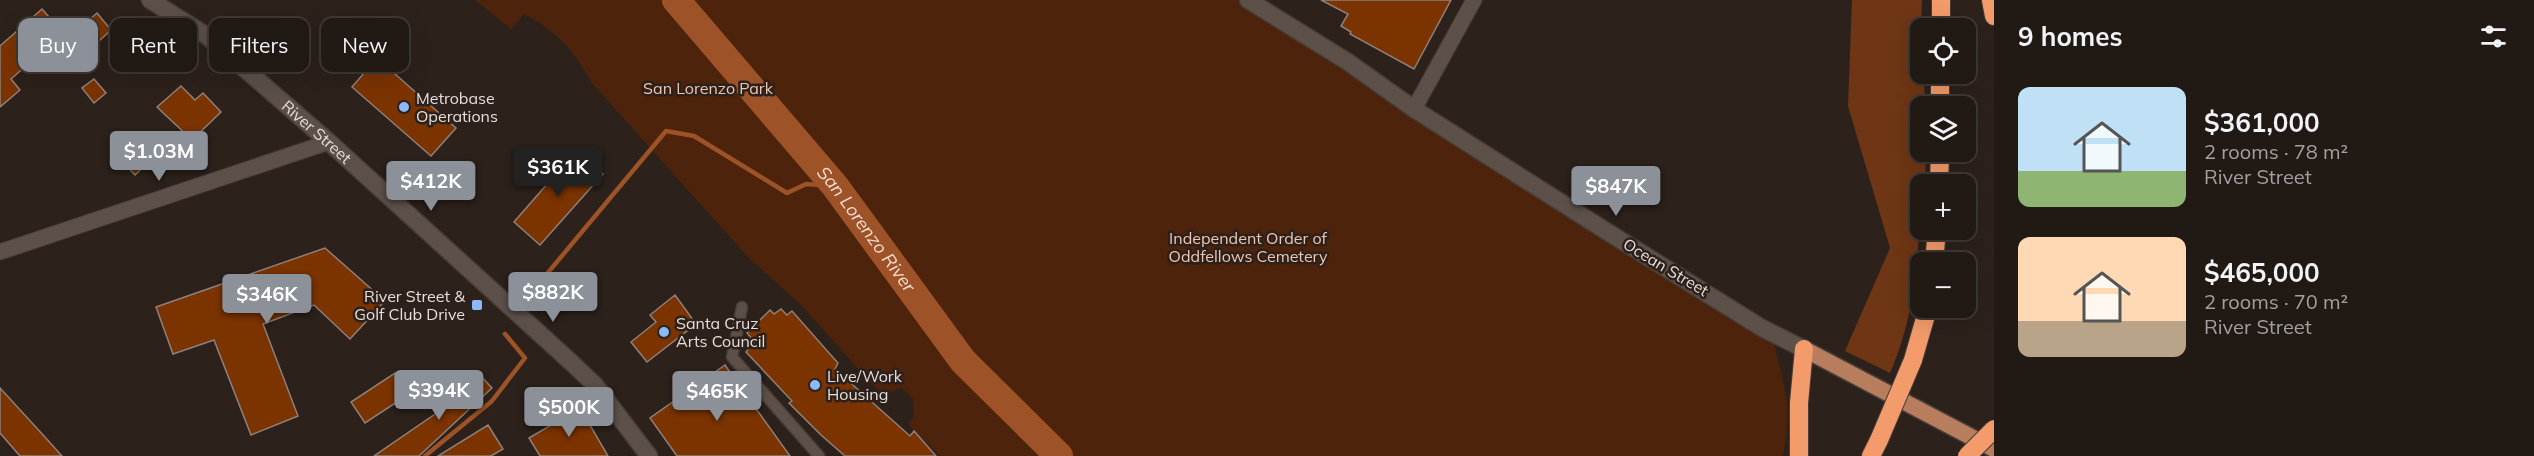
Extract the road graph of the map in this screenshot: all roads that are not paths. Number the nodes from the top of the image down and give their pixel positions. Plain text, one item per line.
1 (150, 0) edge
2 (1474, 0) edge
3 (1941, 0) edge
4 (1991, 0) edge
5 (1253, 2) edge
6 (1994, 16) edge
7 (1941, 18) edge
8 (1414, 109) junction
9 (329, 142) junction
10 (0, 252) edge
11 (742, 307) dead end
12 (1925, 318) edge
13 (1804, 349) junction
14 (1994, 429) edge
15 (1875, 448) edge
16 (1994, 449) edge
17 (649, 456) edge
18 (819, 456) edge
19 (1799, 456) edge
20 (1967, 456) edge

1 - 9 main road, River Street
2 - 8 street
3 - 7 highway
4 - 6 highway
5 - 8 main road, Ocean Street
8 - 13 main road, Ocean Street
9 - 10 street
9 - 17 main road, River Street
11 - 18 street
12 - 15 highway, bridge
13 - 16 main road, Ocean Street
13 - 19 highway
14 - 20 highway, bridge

